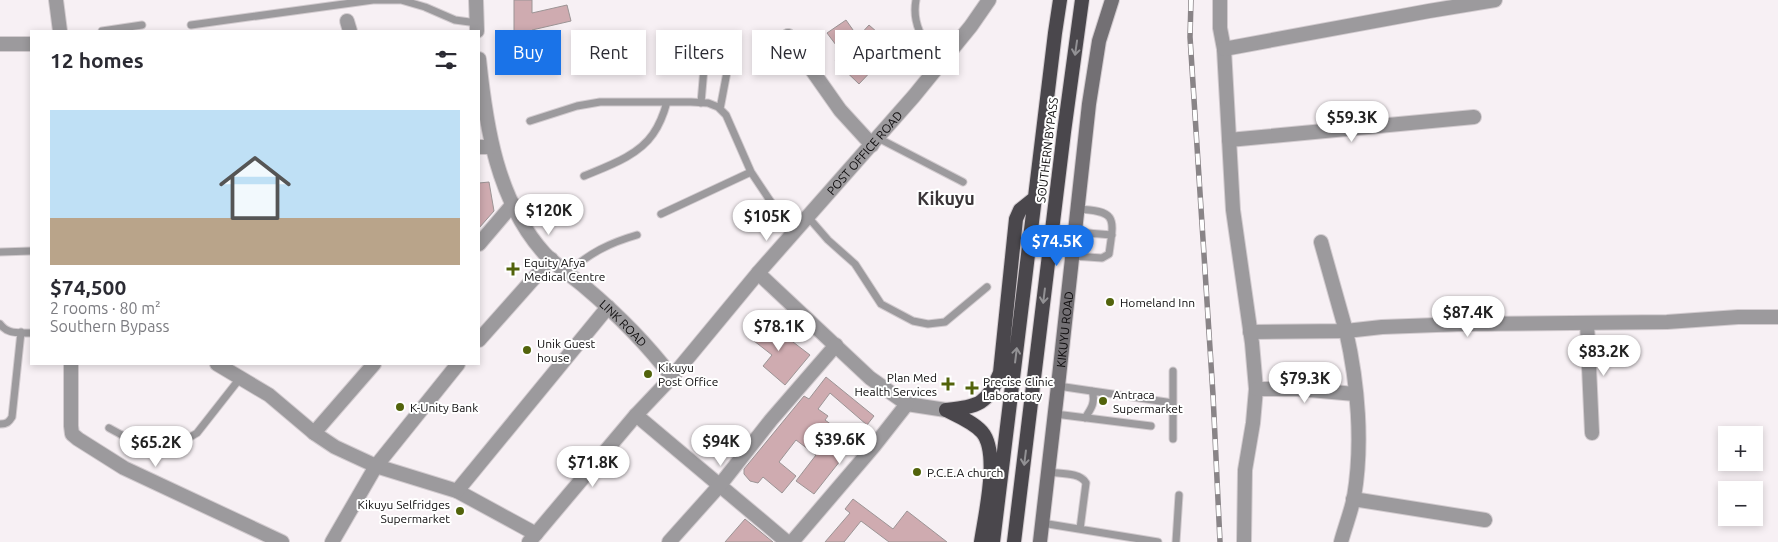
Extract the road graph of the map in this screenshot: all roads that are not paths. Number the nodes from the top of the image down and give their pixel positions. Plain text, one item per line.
1 (56, 0) edge
2 (476, 0) edge
3 (916, 0) edge
4 (989, 0) edge
5 (1060, 0) edge
6 (1082, 0) edge
7 (1112, 0) edge
8 (1220, 0) edge
9 (1495, 0) edge
10 (142, 25) dead end
11 (191, 25) dead end
12 (477, 27) edge
13 (60, 30) edge
14 (109, 30) edge
15 (918, 30) edge
16 (959, 41) edge
17 (0, 44) edge
18 (30, 44) edge
19 (1224, 49) junction
20 (480, 68) edge
21 (815, 75) edge
22 (931, 75) edge
23 (668, 102) junction
24 (701, 103) junction
25 (720, 109) junction
26 (1474, 117) dead end
27 (530, 121) dead end
28 (1229, 140) junction
29 (875, 141) junction
30 (486, 147) edge
31 (751, 172) junction
32 (584, 176) dead end
33 (963, 182) dead end
34 (1035, 198) junction
35 (513, 204) junction
36 (1077, 209) junction
37 (661, 214) dead end
38 (808, 217) junction
39 (797, 231) junction
40 (1075, 232) junction
41 (637, 235) dead end
42 (1112, 235) junction
43 (1321, 242) dead end
44 (480, 243) edge
45 (30, 251) edge
46 (0, 252) edge
47 (1072, 256) junction
48 (550, 259) junction
49 (568, 272) junction
50 (758, 273) junction
51 (987, 287) dead end
52 (608, 307) junction
53 (1778, 317) edge
54 (1587, 323) junction
55 (0, 324) edge
56 (1346, 331) junction
57 (21, 332) junction
58 (1250, 332) junction
59 (30, 333) edge
60 (480, 339) edge
61 (836, 345) junction
62 (71, 365) edge
63 (219, 365) edge
64 (373, 365) edge
65 (457, 365) edge
66 (1173, 371) dead end
67 (241, 377) junction
68 (672, 377) junction
69 (1058, 386) junction
70 (1256, 389) junction
71 (1092, 391) junction
72 (1355, 394) junction
73 (1173, 403) junction
74 (907, 404) junction
75 (946, 410) junction
76 (1055, 414) junction
77 (636, 415) junction
78 (1085, 418) junction
79 (0, 424) edge
80 (1151, 426) dead end
81 (109, 428) dead end
82 (314, 433) junction
83 (1592, 433) dead end
84 (1173, 439) dead end
85 (376, 466) junction
86 (1048, 472) junction
87 (720, 485) junction
88 (457, 491) junction
89 (1179, 495) dead end
90 (1353, 499) junction
91 (1485, 520) dead end
92 (1042, 523) junction
93 (1080, 529) junction
94 (533, 538) edge
95 (784, 541) edge
96 (282, 542) edge
97 (332, 542) edge
98 (669, 542) edge
99 (981, 542) edge
100 (993, 542) edge
101 (1014, 542) edge
102 (1040, 542) edge
103 (1158, 542) edge
104 (1176, 542) edge
105 (1244, 542) edge
106 (1341, 542) edge

1 - 13 street
2 - 12 street
3 - 15 lane
4 - 16 street, POST OFFICE ROAD
5 - 34 highway, SOUTHERN BYPASS
6 -> 101 highway, SOUTHERN BYPASS
7 - 36 main road, KIKUYU ROAD
8 - 19 street
9 - 19 street
10 - 14 lane
11 - 12 lane
17 - 18 street
19 - 28 street
20 - 30 street, LINK ROAD
21 - 29 street
22 - 29 street, POST OFFICE ROAD
23 - 24 lane
23 - 27 lane
23 - 32 lane
24 - 25 lane
24 - 25 lane
25 - 31 lane
26 - 28 street
28 - 58 street
29 - 33 lane
29 - 38 street, POST OFFICE ROAD
30 - 35 street, LINK ROAD
31 - 37 lane
31 - 39 lane
34 - 75 highway
100 -> 34 highway, SOUTHERN BYPASS
35 - 44 street
35 - 48 street, LINK ROAD
36 - 40 main road, KIKUYU ROAD
36 - 42 lane
38 - 39 street, POST OFFICE ROAD
38 - 51 lane
39 - 50 street, POST OFFICE ROAD
40 - 42 lane
40 - 47 main road, KIKUYU ROAD
41 - 49 lane
42 - 47 lane
43 - 56 street
45 - 46 lane
47 - 69 main road, KIKUYU ROAD
48 - 49 street, LINK ROAD
48 - 60 street
49 - 52 street, LINK ROAD
50 - 61 street
50 - 68 street, POST OFFICE ROAD
52 - 68 street, LINK ROAD
52 - 88 street
53 - 54 street
54 - 56 street
54 - 83 street
55 - 57 lane
56 - 58 street
56 - 72 street
57 - 59 lane
57 - 79 lane
58 - 70 street
61 - 74 street
61 - 87 street
62 - 96 street
63 - 67 street
64 - 82 street
65 - 85 street
66 - 73 lane
67 - 81 lane
67 - 82 street
68 - 77 street, POST OFFICE ROAD
69 - 71 lane
69 - 76 main road, KIKUYU ROAD
70 - 72 street
70 - 105 street
71 - 73 lane
71 - 78 lane
72 - 90 street
73 - 84 lane
74 - 75 street
74 - 95 street
75 - 99 highway
76 - 78 lane
76 - 86 main road, KIKUYU ROAD
77 - 87 street
77 - 94 street, POST OFFICE ROAD
78 - 80 lane
82 - 85 street
85 - 88 street
85 - 97 street
86 - 92 main road, KIKUYU ROAD
86 - 93 lane
87 - 95 street
87 - 98 street
88 - 94 street
89 - 104 lane
90 - 91 street
90 - 106 street
92 - 93 lane
92 - 102 main road, KIKUYU ROAD
93 - 103 lane

